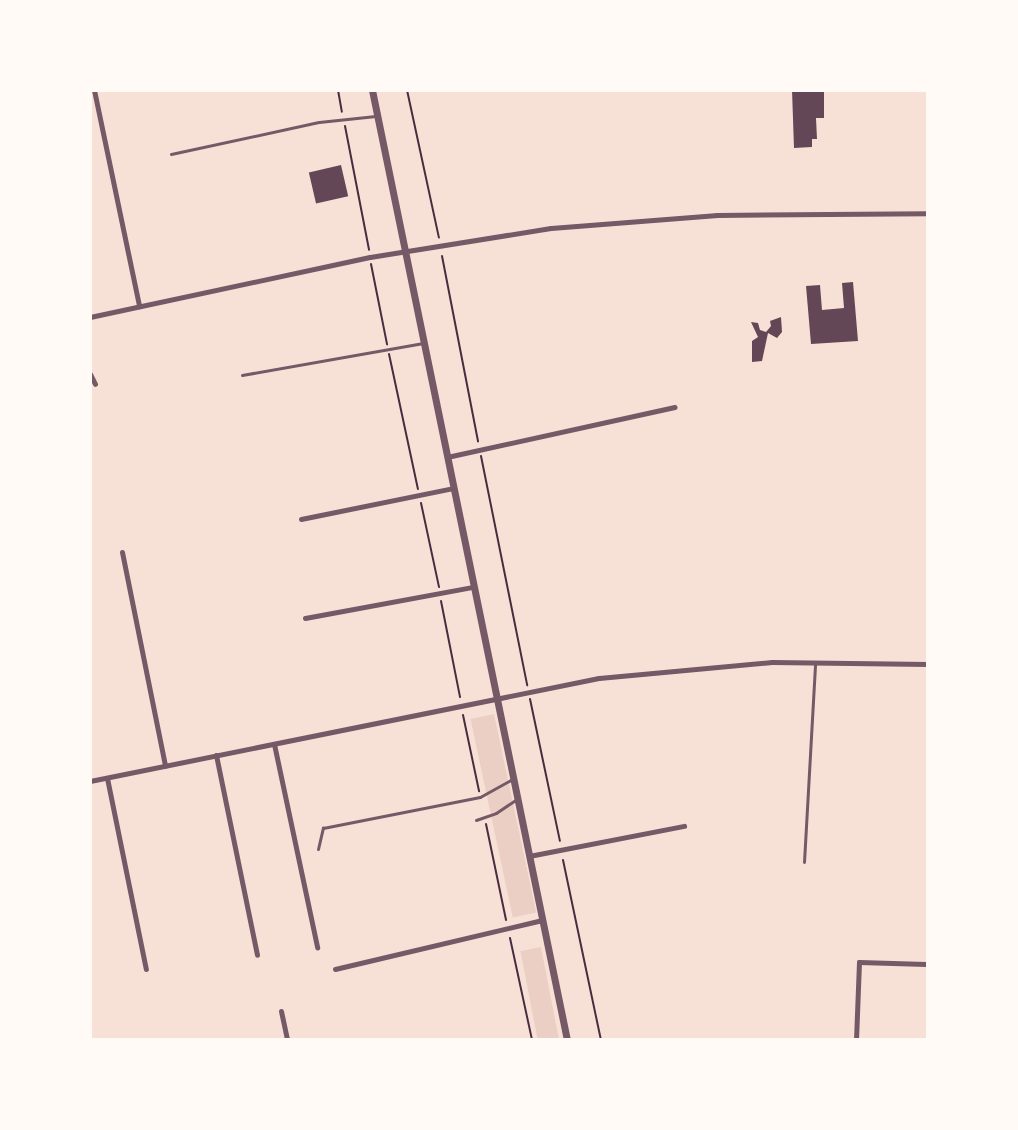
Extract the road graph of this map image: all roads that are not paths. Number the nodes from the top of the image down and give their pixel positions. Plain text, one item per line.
1 (94, 90) edge
2 (372, 90) edge
3 (377, 115) junction
4 (171, 154) dead end
5 (928, 213) edge
6 (405, 251) junction
7 (139, 306) junction
8 (90, 317) edge
9 (423, 343) junction
10 (90, 374) edge
11 (242, 375) dead end
12 (95, 384) dead end
13 (675, 407) dead end
14 (447, 457) junction
15 (453, 488) junction
16 (301, 519) dead end
17 (122, 552) dead end
18 (473, 587) junction
19 (305, 618) dead end
20 (815, 661) junction
21 (928, 664) edge
22 (496, 698) junction
23 (274, 744) junction
24 (216, 755) junction
25 (165, 766) junction
26 (107, 778) junction
27 (513, 779) junction
28 (90, 781) edge
29 (517, 798) junction
30 (476, 820) dead end
31 (684, 826) dead end
32 (318, 849) dead end
33 (529, 856) junction
34 (804, 862) dead end
35 (542, 920) junction
36 (317, 947) dead end
37 (257, 955) dead end
38 (926, 964) edge
39 (146, 969) dead end
40 (335, 969) dead end
41 (281, 1011) dead end
42 (287, 1040) edge
43 (567, 1040) edge
44 (856, 1040) edge

1 - 7 street
2 - 3 street
3 - 4 lane
3 - 6 street
5 - 6 street
6 - 7 street
6 - 9 street
7 - 8 street
9 - 11 lane
9 - 14 street
10 - 12 street
13 - 14 street
14 - 15 street
15 - 16 street
15 - 18 street
17 - 25 street
18 - 19 street
18 - 22 street
20 - 21 street
20 - 22 street
20 - 34 lane
22 - 23 street
22 - 27 street
23 - 24 street
23 - 36 street
24 - 25 street
24 - 37 street
25 - 26 street
26 - 28 street
26 - 39 street
27 - 29 street
27 - 32 lane
29 - 30 lane
29 - 33 street
31 - 33 street
33 - 35 street
35 - 40 street
35 - 43 street
38 - 44 street
41 - 42 street

